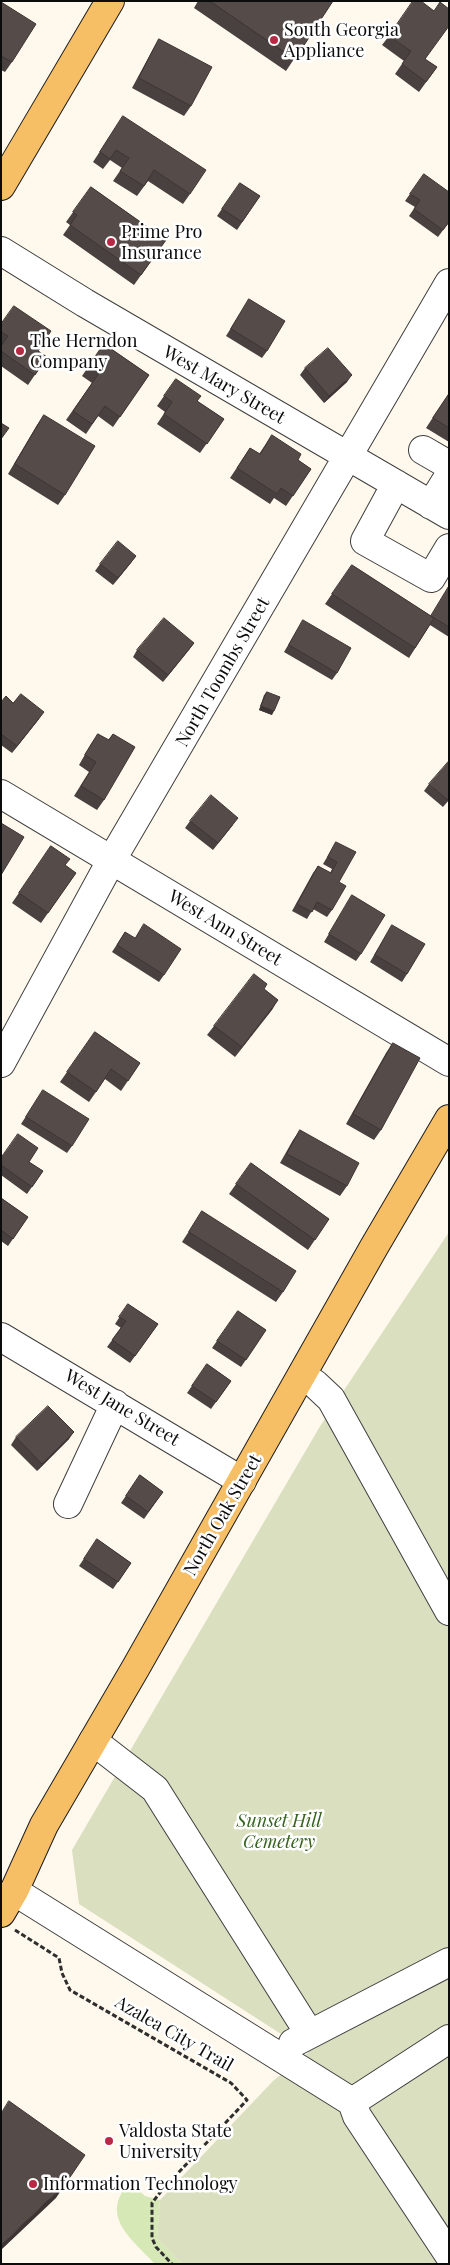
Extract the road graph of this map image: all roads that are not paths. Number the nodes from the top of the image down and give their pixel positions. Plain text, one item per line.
1 (110, 1) edge
2 (1, 186) edge
3 (1, 251) edge
4 (449, 283) edge
5 (423, 450) dead end
6 (349, 456) junction
7 (449, 465) edge
8 (449, 476) edge
9 (396, 484) junction
10 (440, 510) edge
11 (449, 548) edge
12 (1, 794) edge
13 (112, 860) junction
14 (449, 1062) edge
15 (1, 1063) edge
16 (449, 1119) edge
17 (1, 1337) edge
18 (302, 1375) junction
19 (115, 1404) junction
20 (242, 1481) junction
21 (68, 1504) dead end
22 (449, 1611) edge
23 (93, 1741) junction
24 (6, 1903) edge
25 (449, 1962) edge
26 (309, 2033) junction
27 (449, 2039) edge
28 (275, 2054) junction
29 (352, 2102) junction
30 (449, 2255) edge

1 - 2 main road
3 - 6 street, West Mary Street
4 - 6 street, North Toombs Street
5 - 7 street
6 - 9 street, West Mary Street
6 - 13 street, North Toombs Street
8 - 10 street
9 - 10 street, West Mary Street
9 - 11 street
12 - 13 street, West Ann Street
13 - 14 street, West Ann Street
13 - 15 street, North Toombs Street
16 - 18 main road, North Oak Street
17 - 19 street, West Jane Street
18 - 20 main road, North Oak Street
18 - 22 street
19 - 20 street, West Jane Street
19 - 21 street
20 - 23 main road, North Oak Street
23 - 24 main road, North Oak Street
23 - 26 street
24 - 28 street
25 - 26 street
26 - 28 street
27 - 29 street
28 - 29 street
29 - 30 street

